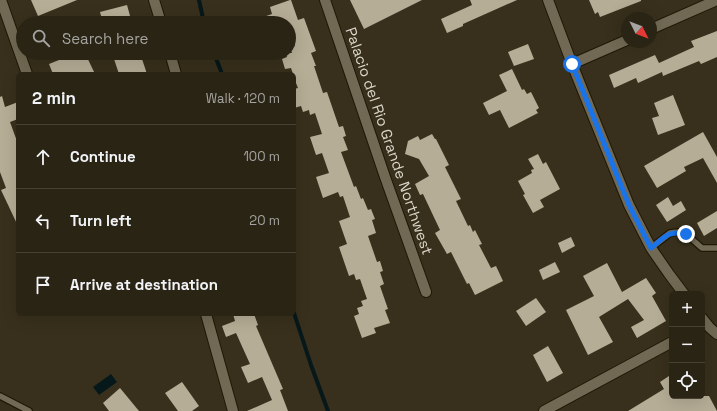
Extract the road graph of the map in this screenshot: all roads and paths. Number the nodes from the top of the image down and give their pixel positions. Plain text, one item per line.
1 (1, 0) edge
2 (154, 0) edge
3 (325, 0) edge
4 (548, 0) edge
5 (717, 0) edge
6 (159, 16) edge
7 (657, 26) edge
8 (16, 43) edge
9 (621, 43) edge
10 (22, 60) edge
11 (172, 60) edge
12 (572, 64) junction
13 (26, 72) edge
14 (175, 72) edge
15 (651, 248) junction
16 (717, 248) edge
17 (682, 291) edge
18 (426, 292) dead end
19 (207, 316) edge
20 (669, 344) edge
21 (0, 396) edge
22 (30, 411) edge
23 (233, 411) edge
24 (544, 411) edge

1 - 8 street
2 - 6 street
3 - 18 street, Palacio del Rio Grande Northwest
4 - 12 street
5 - 7 street
9 - 12 street
10 - 13 street
11 - 14 street
12 - 15 street
15 - 16 lane
15 - 17 street
19 - 23 street
20 - 24 street
21 - 22 lane

